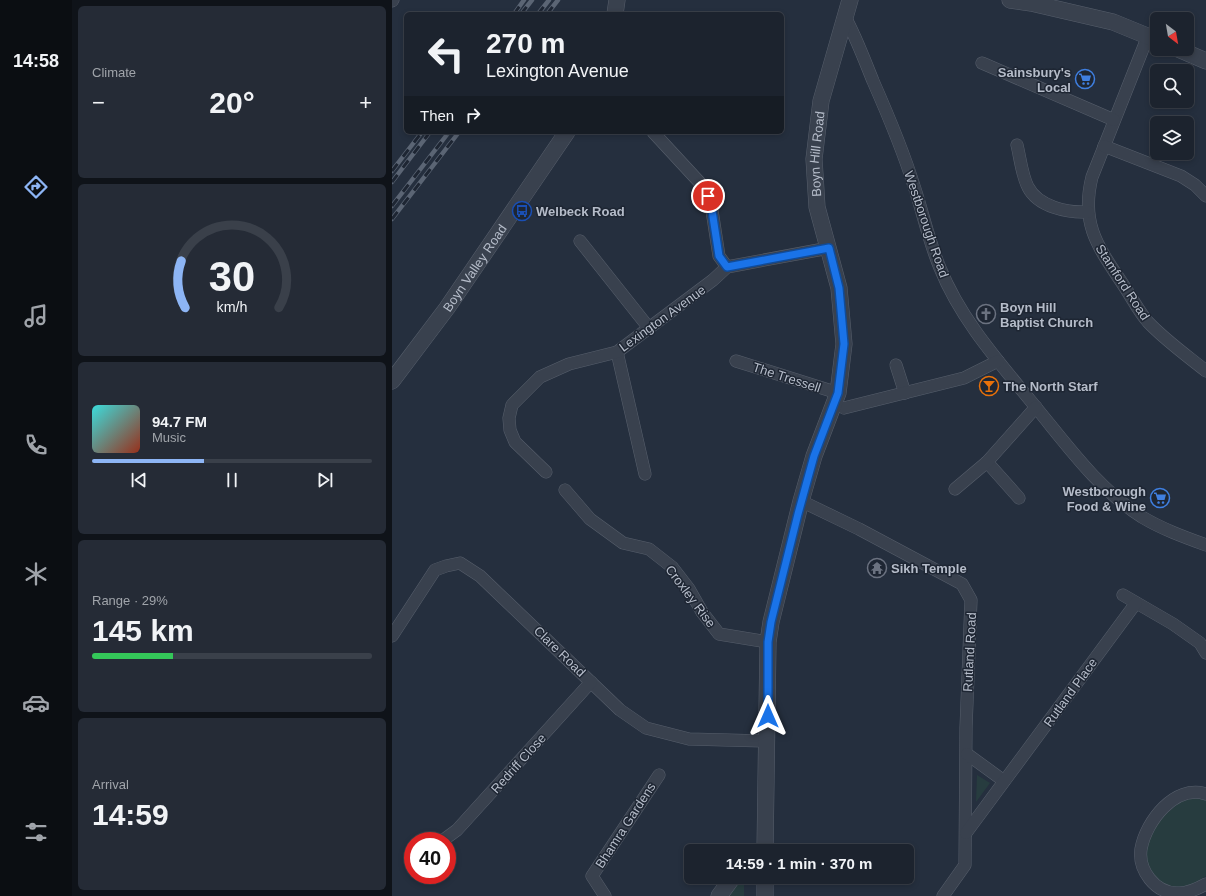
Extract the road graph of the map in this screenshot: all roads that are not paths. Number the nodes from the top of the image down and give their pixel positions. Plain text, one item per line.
1 (617, 0) edge
2 (850, 0) edge
3 (1010, 0) edge
4 (1031, 1) edge
5 (615, 12) edge
6 (845, 17) junction
7 (1150, 37) edge
8 (1150, 44) edge
9 (1194, 56) edge
10 (1206, 61) edge
11 (982, 64) dead end
12 (1114, 120) junction
13 (566, 134) edge
14 (655, 134) edge
15 (1017, 145) dead end
16 (1104, 146) junction
17 (1206, 196) edge
18 (1088, 212) junction
19 (580, 241) dead end
20 (829, 248) junction
21 (727, 267) junction
22 (649, 328) junction
23 (617, 352) junction
24 (736, 361) dead end
25 (998, 361) junction
26 (896, 365) dead end
27 (1206, 371) edge
28 (392, 381) edge
29 (838, 393) junction
30 (905, 393) junction
31 (1036, 407) junction
32 (844, 408) dead end
33 (986, 462) junction
34 (546, 472) dead end
35 (645, 474) dead end
36 (955, 489) dead end
37 (565, 490) dead end
38 (1019, 498) dead end
39 (801, 501) junction
40 (1206, 545) edge
41 (1123, 595) dead end
42 (1136, 603) junction
43 (392, 636) edge
44 (768, 642) junction
45 (1206, 653) edge
46 (591, 682) junction
47 (767, 741) junction
48 (967, 754) junction
49 (659, 774) dead end
50 (1004, 782) junction
51 (1206, 794) edge
52 (454, 832) edge
53 (966, 832) junction
54 (761, 844) edge
55 (728, 884) edge
56 (765, 884) edge
57 (1206, 884) edge
58 (721, 895) edge
59 (604, 896) edge
60 (765, 896) edge
61 (943, 896) edge

1 - 5 street
2 - 6 street, Boyn Hill Road
3 - 4 street
4 - 7 street
6 - 20 street, Boyn Hill Road
6 - 25 street, Westborough Road
8 - 12 street, Stamford Road
9 - 10 street
11 - 12 street
12 - 16 street, Stamford Road
13 - 28 street, Boyn Valley Road
14 - 21 street
15 - 18 street
16 - 17 street
16 - 18 street, Stamford Road
18 - 27 street, Stamford Road
19 - 22 street
20 - 21 street
20 - 29 street, Boyn Hill Road
21 - 22 street, Lexington Avenue
22 - 23 street, Lexington Avenue
23 - 34 street, Lexington Avenue
23 - 35 street
24 - 29 street, The Tressell
25 - 30 street
25 - 31 street, Westborough Road
26 - 30 street
29 - 39 street, Boyn Hill Road
30 - 32 street
31 - 33 street
31 - 40 street, Westborough Road
33 - 36 street
33 - 38 street
37 - 44 street, Croxley Rise
39 - 44 street, Boyn Hill Road
39 - 48 street, Rutland Road
41 - 42 street
42 - 45 street
42 - 50 street, Rutland Place
43 - 46 street, Clare Road
44 - 47 street, Boyn Hill Road
46 - 47 street, Clare Road
46 - 52 street, Redriff Close
47 - 54 street, Boyn Hill Road
48 - 50 street
48 - 53 street, Rutland Road
49 - 59 street, Bhamra Gardens
50 - 53 street, Rutland Place
51 - 57 street
53 - 61 street, Rutland Road
55 - 58 street
56 - 60 street

